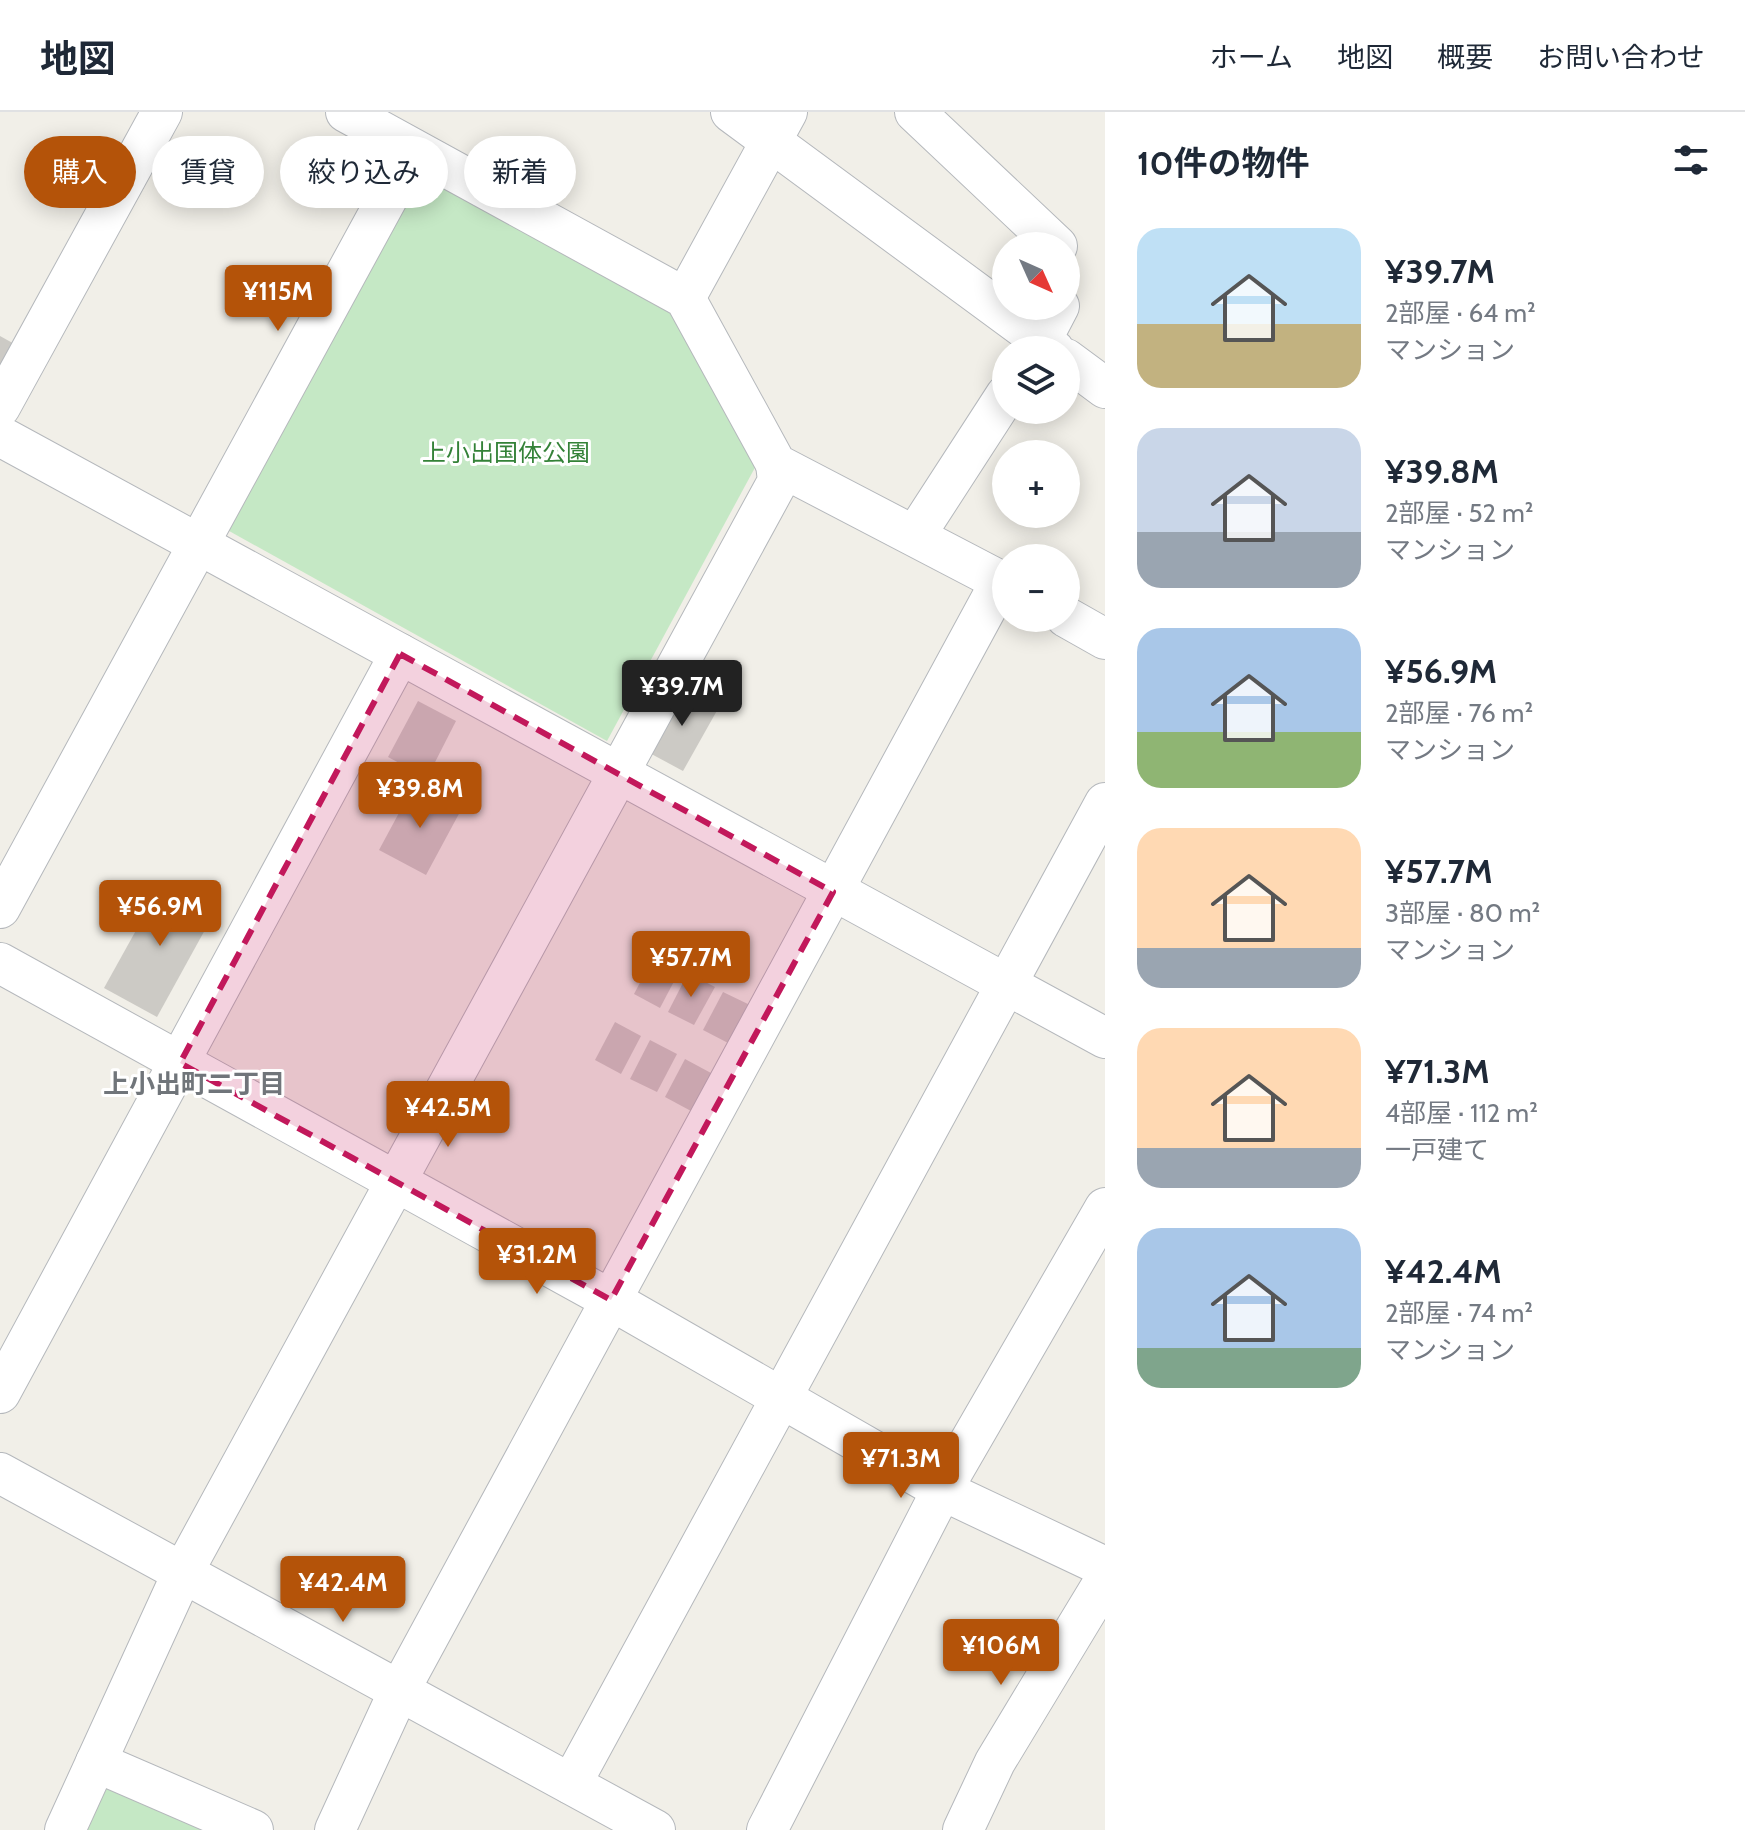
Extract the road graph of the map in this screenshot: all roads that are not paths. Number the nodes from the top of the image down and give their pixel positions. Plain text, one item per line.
1 (162, 112) edge
2 (346, 112) edge
3 (731, 112) edge
4 (915, 112) edge
5 (778, 127) edge
6 (387, 136) edge
7 (448, 170) edge
8 (382, 208) edge
9 (1042, 232) edge
10 (685, 298) junction
11 (1045, 336) edge
12 (1080, 366) edge
13 (1105, 388) edge
14 (0, 407) edge
15 (992, 417) edge
16 (0, 436) edge
17 (776, 464) junction
18 (916, 534) junction
19 (198, 545) junction
20 (992, 576) edge
21 (992, 605) edge
22 (1080, 625) edge
23 (1105, 639) edge
24 (400, 654) junction
25 (616, 773) junction
26 (1105, 803) edge
27 (833, 892) junction
28 (0, 908) edge
29 (0, 963) edge
30 (1005, 985) junction
31 (1105, 1038) edge
32 (180, 1063) junction
33 (395, 1181) junction
34 (1105, 1208) edge
35 (611, 1300) junction
36 (0, 1393) edge
37 (780, 1397) junction
38 (0, 1473) edge
39 (942, 1490) junction
40 (1105, 1567) edge
41 (183, 1572) junction
42 (1105, 1580) edge
43 (399, 1691) junction
44 (96, 1762) junction
45 (571, 1784) junction
46 (646, 1828) edge
47 (65, 1830) edge
48 (253, 1830) edge
49 (335, 1830) edge
50 (767, 1830) edge
51 (963, 1830) edge

1 - 14 street
2 - 6 street
3 - 5 street
4 - 9 street
5 - 10 street
5 - 11 street
7 - 10 street
8 - 19 street
10 - 17 street
12 - 13 street
15 - 18 street
16 - 19 street
17 - 18 street
17 - 25 street
18 - 20 street
19 - 24 street
19 - 28 street
21 - 27 street
22 - 23 street
24 - 25 street
24 - 32 street
25 - 27 street
25 - 33 street
26 - 30 street
27 - 30 street
27 - 35 street
29 - 32 street
30 - 31 street
30 - 37 street
32 - 33 street
32 - 36 street
33 - 35 street
33 - 41 street
34 - 39 street
35 - 37 street
35 - 43 street
37 - 39 street
37 - 45 street
38 - 41 street
39 - 40 street
39 - 50 street
41 - 43 street
41 - 44 street
42 - 51 street
43 - 45 street
43 - 49 street
44 - 47 street
44 - 48 street
45 - 46 street

